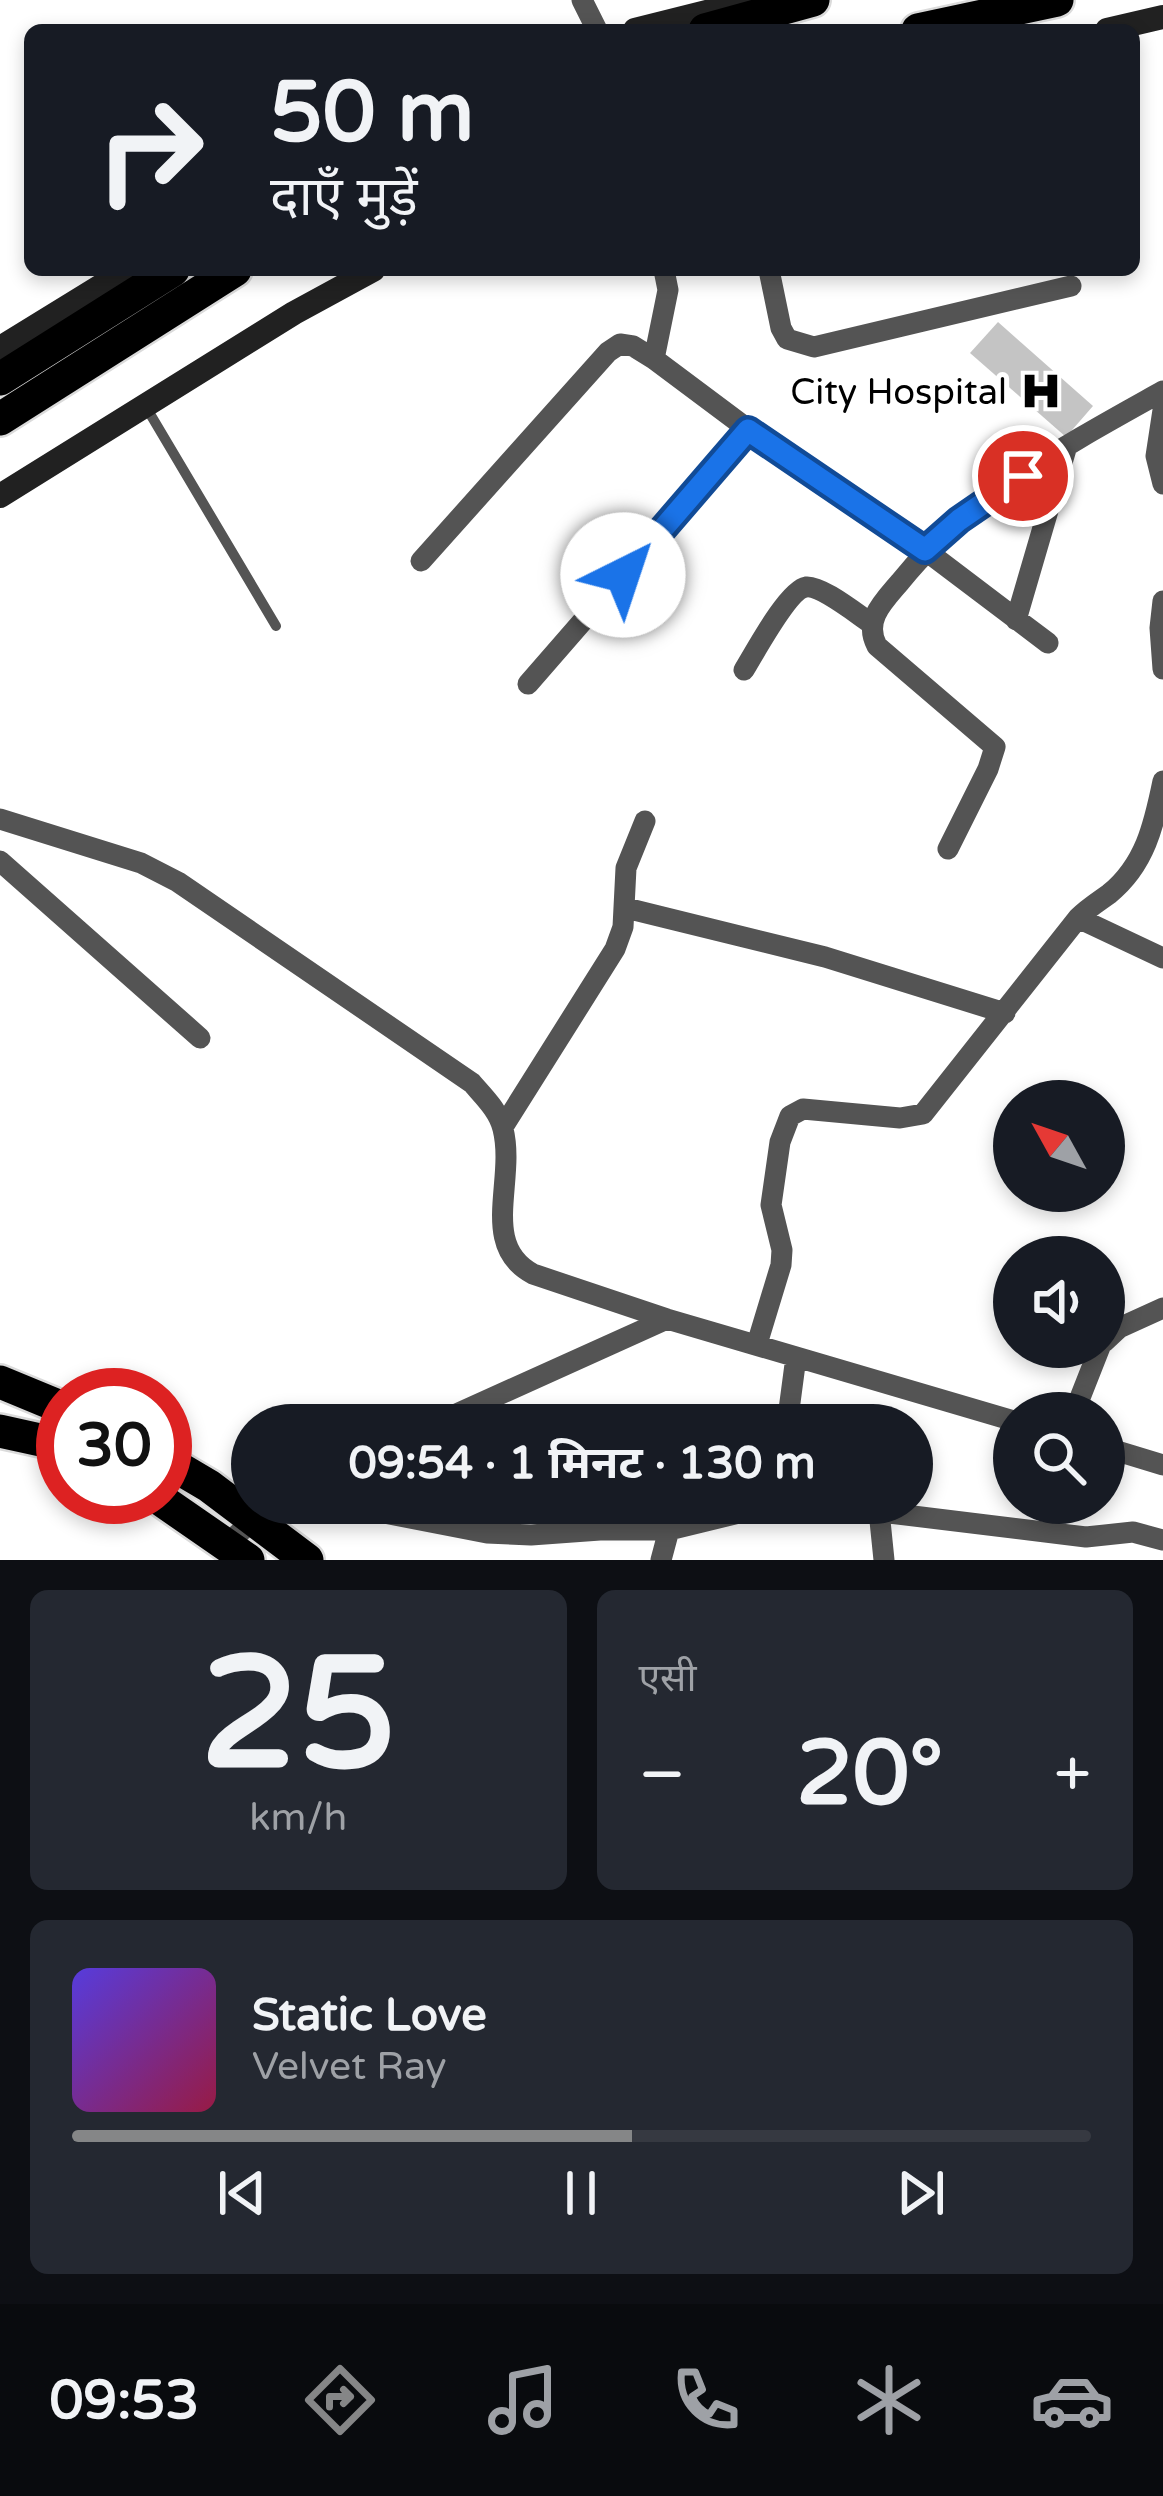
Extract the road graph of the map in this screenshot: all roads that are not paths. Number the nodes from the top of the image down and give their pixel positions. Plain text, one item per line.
1 (754, 0) edge
2 (813, 0) edge
3 (1057, 0) edge
4 (1163, 17) edge
5 (659, 24) edge
6 (727, 24) edge
7 (947, 24) edge
8 (1133, 24) edge
9 (117, 276) edge
10 (163, 276) edge
11 (226, 276) edge
12 (362, 276) edge
13 (665, 276) edge
14 (770, 276) edge
15 (1071, 286) dead end
16 (0, 348) edge
17 (654, 359) junction
18 (0, 379) edge
19 (1163, 391) edge
20 (146, 407) junction
21 (1163, 410) edge
22 (0, 419) edge
23 (748, 430) junction
24 (1066, 449) junction
25 (1163, 484) edge
26 (0, 496) edge
27 (925, 550) junction
28 (421, 560) dead end
29 (1163, 601) edge
30 (1016, 620) junction
31 (872, 624) junction
32 (276, 626) dead end
33 (1048, 644) dead end
34 (1163, 669) edge
35 (744, 670) dead end
36 (528, 684) dead end
37 (1163, 782) edge
38 (0, 819) edge
39 (645, 821) dead end
40 (948, 849) dead end
41 (0, 861) edge
42 (626, 908) junction
43 (1078, 918) junction
44 (1163, 958) edge
45 (1005, 1013) junction
46 (200, 1038) dead end
47 (503, 1127) junction
48 (1163, 1308) edge
49 (667, 1319) junction
50 (1125, 1325) edge
51 (757, 1344) junction
52 (796, 1357) junction
53 (0, 1382) edge
54 (36, 1397) edge
55 (479, 1404) edge
56 (790, 1404) edge
57 (993, 1414) edge
58 (0, 1431) edge
59 (36, 1439) edge
60 (1125, 1453) edge
61 (1163, 1465) edge
62 (192, 1474) edge
63 (231, 1494) edge
64 (933, 1518) edge
65 (192, 1521) edge
66 (254, 1524) edge
67 (275, 1524) edge
68 (450, 1524) edge
69 (693, 1524) edge
70 (880, 1524) edge
71 (669, 1530) junction
72 (1163, 1540) edge
73 (237, 1552) edge
74 (308, 1560) edge
75 (662, 1560) edge
76 (884, 1560) edge

1 - 5 main road
2 - 6 highway
3 - 7 highway
4 - 8 main road
9 - 16 main road
10 - 18 highway
11 - 22 highway
12 - 20 main road
13 - 17 street
14 - 15 street
17 - 23 street
17 - 28 street
19 - 24 street
20 - 26 main road
20 - 32 lane
21 - 25 street
23 - 27 street
23 - 36 street
24 - 27 street
24 - 30 street
27 - 30 street
27 - 31 street
29 - 34 street
30 - 33 street
31 - 35 street
31 - 40 street
37 - 43 street
38 - 47 street
39 - 42 street
41 - 46 street
42 - 45 street
42 - 47 street
43 - 44 street
43 - 45 street
45 - 51 street
47 - 49 street
48 - 50 street
49 - 51 street
49 - 55 street
51 - 52 street
52 - 56 street
52 - 57 street
53 - 54 highway
58 - 59 highway
60 - 61 street
62 - 63 highway
64 - 72 street
65 - 73 highway
66 - 73 street
67 - 74 highway
68 - 71 street
69 - 71 street
70 - 76 street
71 - 75 street

